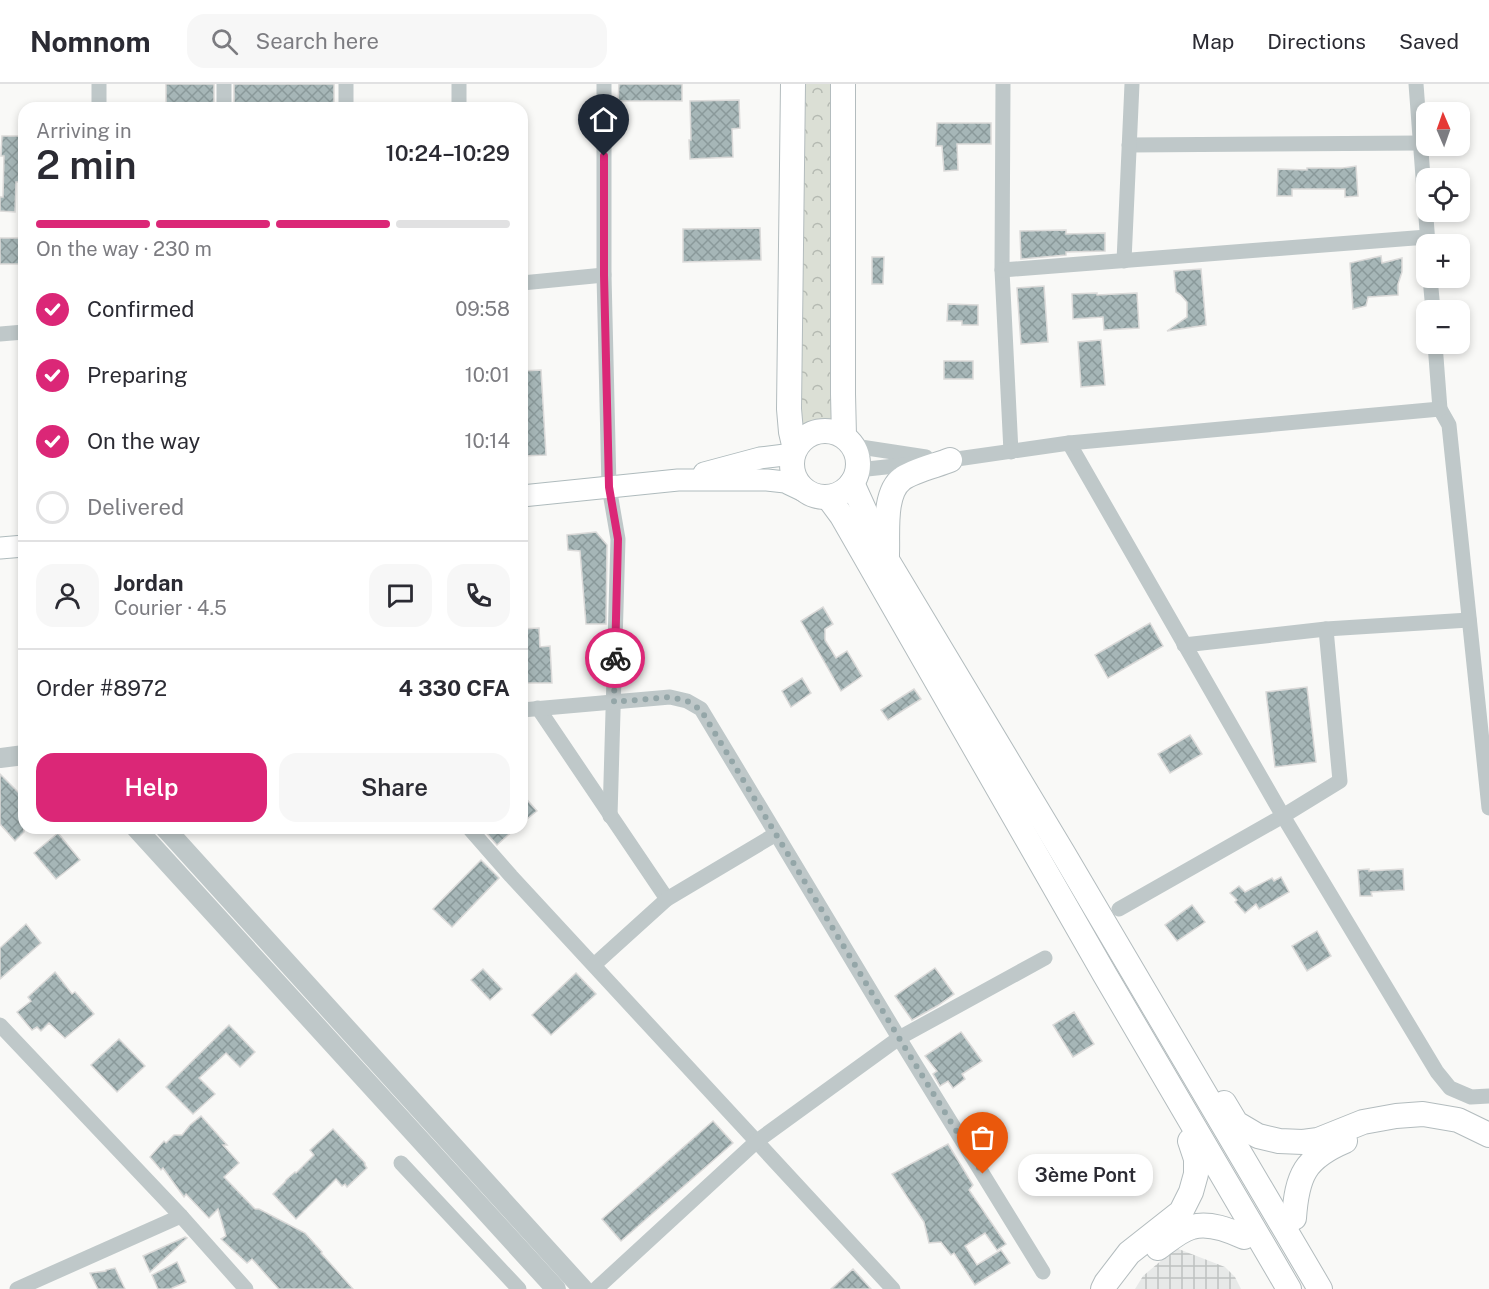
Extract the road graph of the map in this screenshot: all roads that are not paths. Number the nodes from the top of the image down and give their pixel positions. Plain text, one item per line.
1 (99, 84) edge
2 (224, 84) edge
3 (346, 84) edge
4 (459, 84) edge
5 (604, 84) edge
6 (793, 84) edge
7 (843, 84) edge
8 (1003, 84) edge
9 (1132, 84) edge
10 (1416, 84) edge
11 (99, 102) edge
12 (224, 102) edge
13 (346, 102) edge
14 (459, 102) edge
15 (1417, 102) edge
16 (1416, 142) edge
17 (1129, 145) junction
18 (1421, 156) edge
19 (1427, 234) edge
20 (1416, 242) edge
21 (1124, 261) junction
22 (1002, 270) junction
23 (604, 275) junction
24 (528, 282) edge
25 (18, 332) edge
26 (0, 334) edge
27 (1436, 354) edge
28 (1440, 409) junction
29 (1069, 443) junction
30 (794, 452) junction
31 (1011, 452) junction
32 (852, 459) junction
33 (950, 460) junction
34 (678, 480) junction
35 (609, 487) junction
36 (817, 494) junction
37 (528, 495) edge
38 (18, 546) edge
39 (0, 548) edge
40 (887, 560) junction
41 (1469, 620) junction
42 (1326, 629) junction
43 (1184, 645) junction
44 (614, 702) junction
45 (530, 709) edge
46 (18, 756) edge
47 (0, 758) edge
48 (1489, 808) edge
49 (610, 816) junction
50 (1283, 816) junction
51 (141, 834) edge
52 (170, 834) edge
53 (474, 834) edge
54 (776, 834) junction
55 (667, 899) junction
56 (1119, 909) dead end
57 (1116, 944) junction
58 (1045, 958) dead end
59 (594, 965) junction
60 (1105, 975) junction
61 (0, 1025) edge
62 (899, 1038) junction
63 (1489, 1096) edge
64 (1236, 1123) junction
65 (1489, 1135) edge
66 (757, 1141) junction
67 (1190, 1141) junction
68 (1489, 1149) edge
69 (401, 1163) dead end
70 (181, 1216) junction
71 (1294, 1218) junction
72 (1245, 1237) junction
73 (1043, 1272) dead end
74 (17, 1289) edge
75 (246, 1289) edge
76 (519, 1289) edge
77 (556, 1289) edge
78 (583, 1289) edge
79 (596, 1289) edge
80 (893, 1289) edge
81 (1103, 1289) edge
82 (1120, 1289) edge
83 (1280, 1289) edge
84 (1289, 1289) edge
85 (1320, 1289) edge
86 (1332, 1289) edge

1 - 11 street
2 - 12 street
3 - 13 street
4 - 14 street
5 - 23 street
6 - 30 main road
7 - 32 main road
8 - 22 street
9 - 17 street
10 - 15 street
16 - 17 street
17 - 21 street
18 - 19 street
20 - 21 street
21 - 22 street
22 - 31 street
23 - 24 street
23 - 35 street
25 - 26 street
27 - 28 street
28 - 29 street
28 - 41 street
29 - 31 street
29 - 43 street
30 - 32 main road
30 - 34 main road
30 - 36 main road
31 - 33 street
32 - 33 street
32 - 33 street
32 - 36 main road
32 - 40 main road
33 - 40 main road
34 - 35 main road
34 - 36 main road
35 - 37 main road
35 - 44 street
36 - 60 main road
38 - 39 main road
40 - 57 main road
41 - 42 street
41 - 48 street
42 - 43 street
42 - 50 street
43 - 50 street
44 - 45 street
44 - 49 street
44 - 54 street
45 - 49 street
46 - 47 street
49 - 55 street
50 - 56 street
50 - 63 street
51 - 77 street
52 - 78 street
53 - 59 street
54 - 55 street
54 - 62 street
55 - 59 street
57 - 64 main road
57 - 85 main road
58 - 62 street
59 - 66 street
60 - 67 main road
60 - 84 main road
61 - 70 street
62 - 66 street
62 - 73 street
64 - 65 main road
64 - 71 main road
66 - 79 street
66 - 80 street
67 - 72 main road
67 - 81 main road
68 - 71 main road
69 - 76 street
70 - 74 street
70 - 75 street
71 - 86 main road
72 - 82 main road
72 - 83 main road

